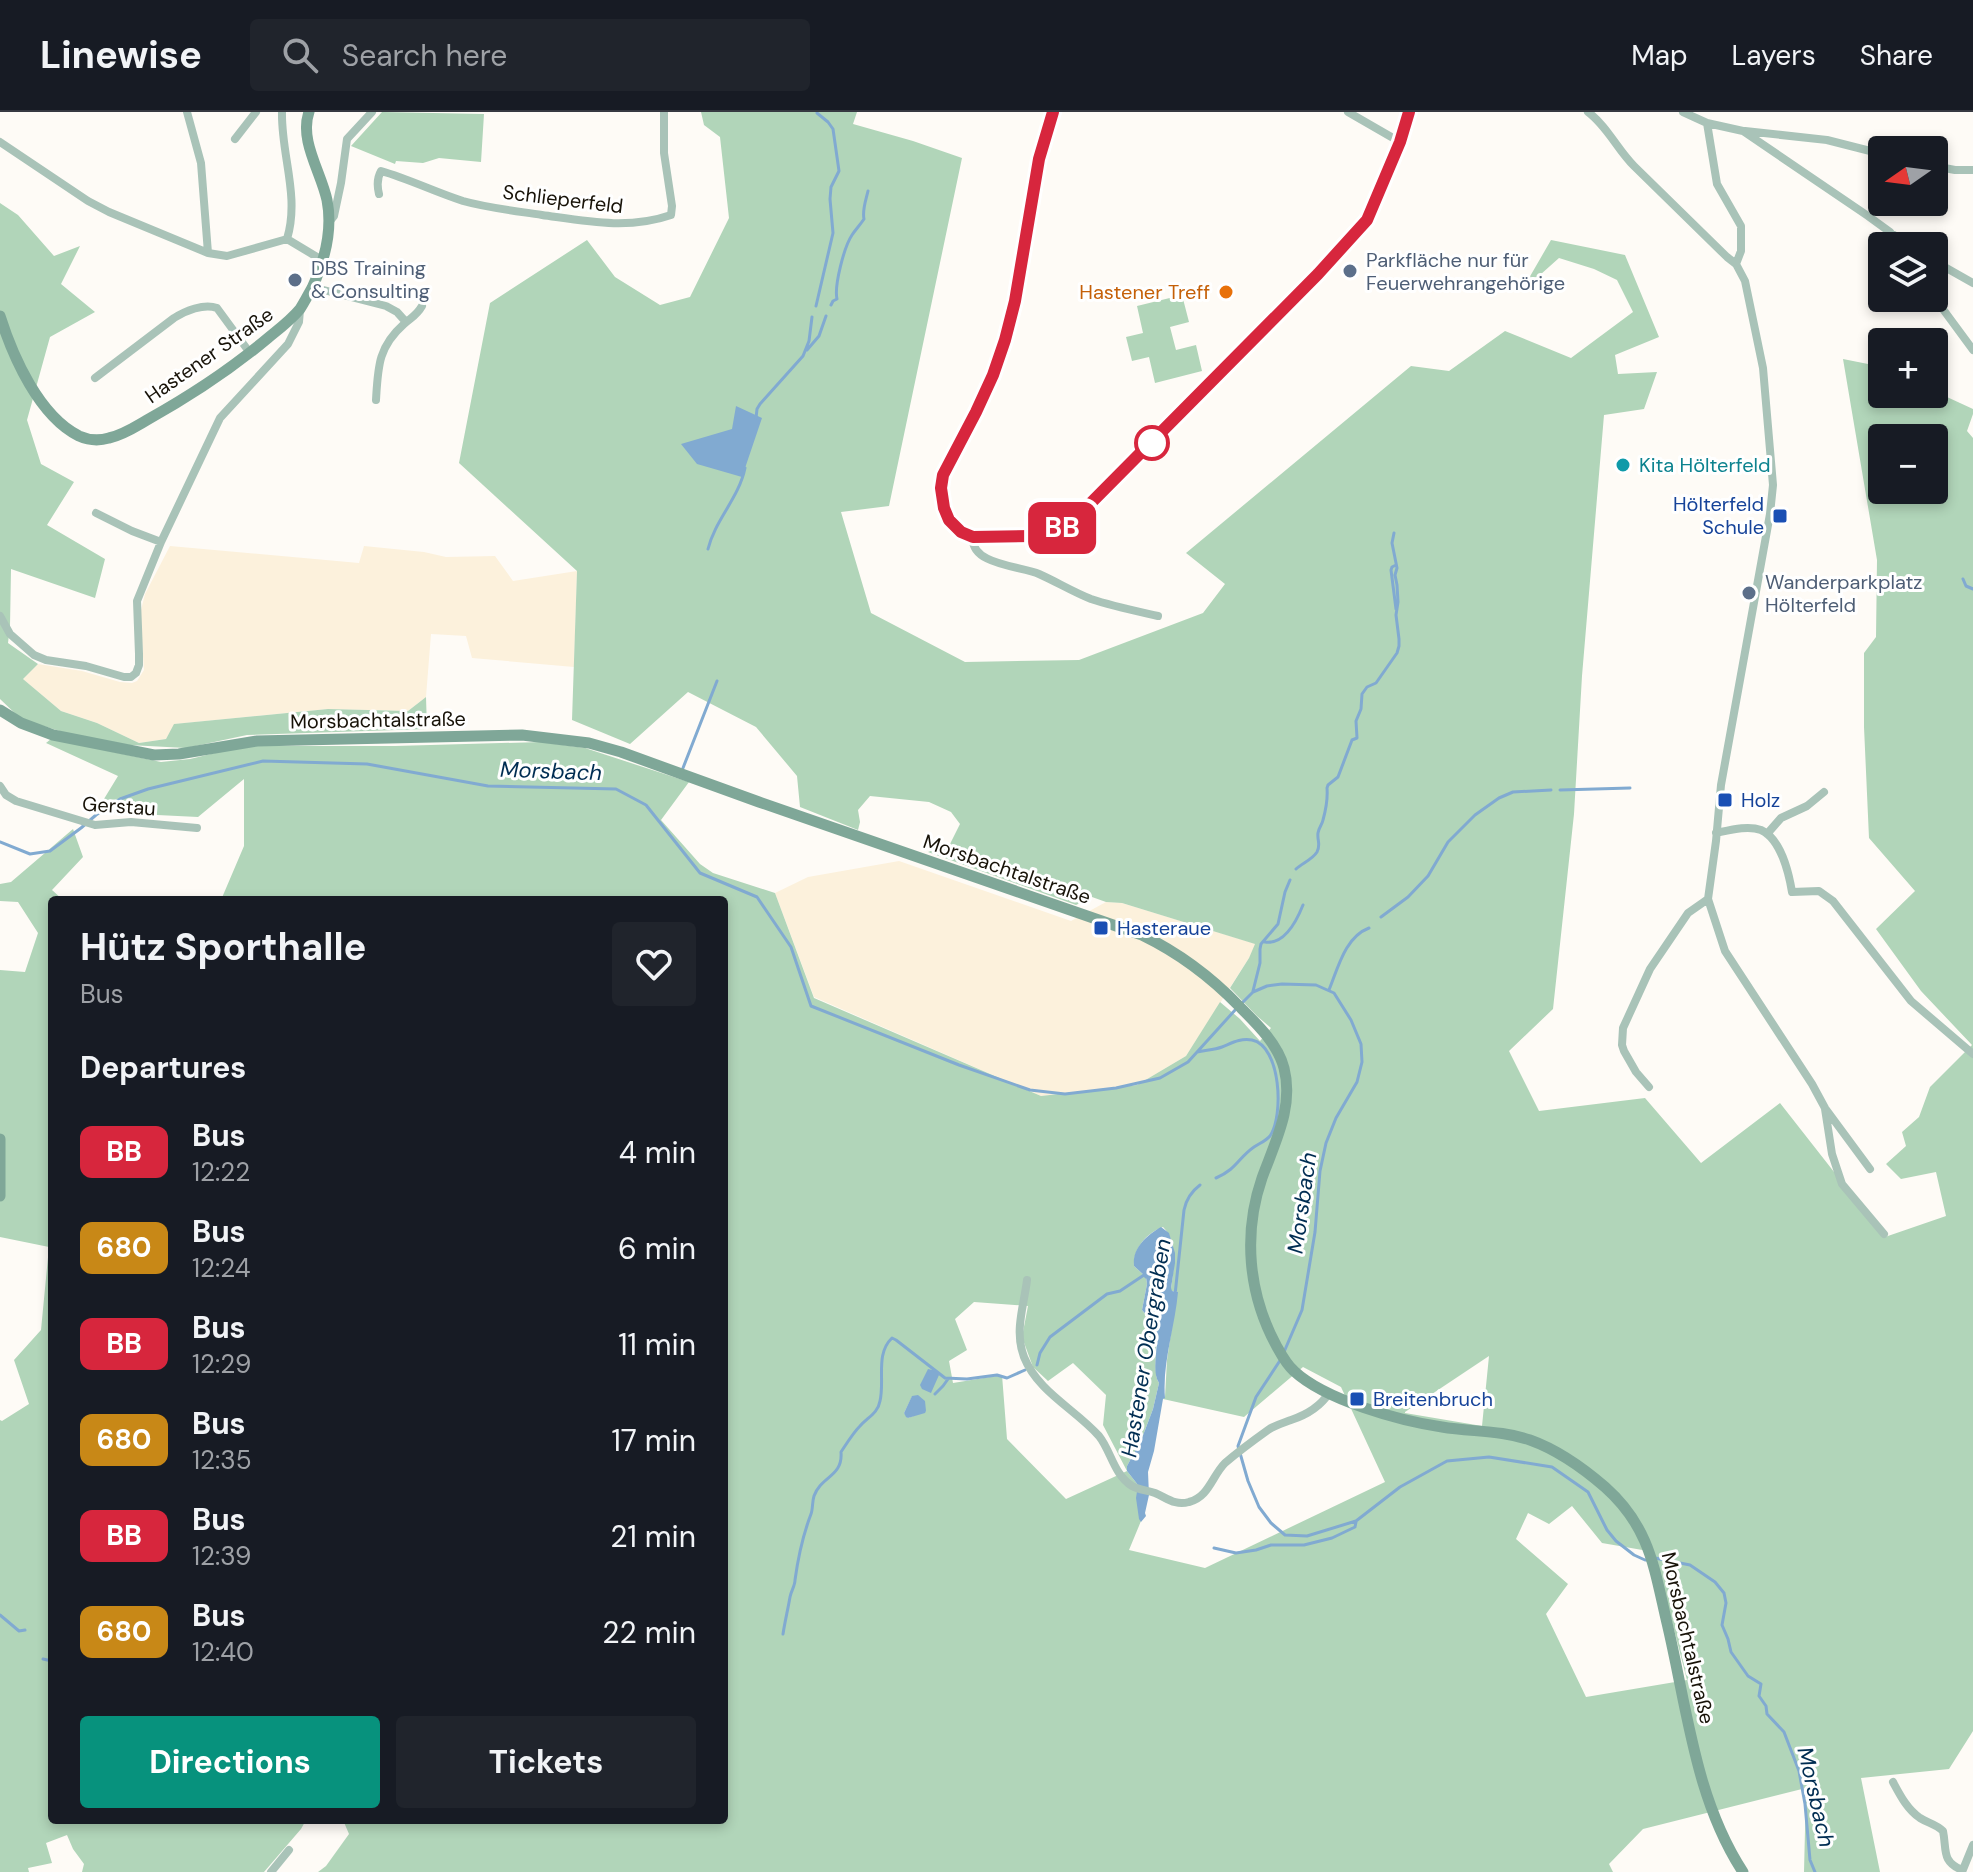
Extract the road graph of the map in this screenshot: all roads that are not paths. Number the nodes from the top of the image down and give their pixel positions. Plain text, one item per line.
1 (187, 112) edge
2 (256, 112) edge
3 (282, 112) edge
4 (309, 112) edge
5 (372, 112) edge
6 (664, 112) edge
7 (1053, 112) edge
8 (1348, 112) edge
9 (1409, 112) edge
10 (1588, 112) edge
11 (1683, 112) edge
12 (1707, 123) junction
13 (1743, 131) junction
14 (235, 139) dead end
15 (0, 142) edge
16 (1400, 142) junction
17 (1868, 150) edge
18 (1948, 169) edge
19 (1973, 170) edge
20 (379, 194) dead end
21 (330, 221) junction
22 (1890, 232) edge
23 (287, 239) junction
24 (208, 253) junction
25 (322, 260) junction
26 (1736, 264) junction
27 (1948, 269) edge
28 (1973, 283) edge
29 (312, 287) junction
30 (422, 306) dead end
31 (300, 309) junction
32 (1945, 312) edge
33 (0, 316) edge
34 (406, 322) junction
35 (1973, 350) edge
36 (250, 353) junction
37 (95, 378) dead end
38 (376, 400) dead end
39 (96, 513) dead end
40 (973, 537) junction
41 (161, 542) junction
42 (0, 616) edge
43 (1158, 616) dead end
44 (3, 715) edge
45 (0, 786) edge
46 (1824, 792) dead end
47 (197, 828) dead end
48 (1716, 833) junction
49 (1767, 834) junction
50 (1708, 899) junction
51 (1973, 1054) edge
52 (1649, 1087) dead end
53 (1825, 1108) junction
54 (0, 1139) edge
55 (1870, 1169) dead end
56 (0, 1196) edge
57 (1884, 1234) dead end
58 (1027, 1280) dead end
59 (1329, 1393) junction
60 (1893, 1782) dead end
61 (1973, 1845) edge
62 (289, 1850) dead end
63 (1962, 1871) edge
64 (271, 1872) edge
65 (1743, 1872) edge

1 - 24 street
2 - 14 street
3 - 23 street
4 - 21 main road, Hastener Straße
5 - 21 street
6 - 20 street, Schlieperfeld
7 - 40 street
8 - 16 street
9 - 16 street
10 - 26 street
11 - 12 street
12 - 13 street
12 - 26 street
13 - 17 street
13 - 22 street
15 - 24 street
16 - 40 street
18 - 19 street
21 - 25 main road, Hastener Straße
23 - 24 street
23 - 25 street
25 - 29 main road, Hastener Straße
26 - 48 street
27 - 28 street
29 - 31 main road, Hastener Straße
29 - 34 street
30 - 34 street
31 - 36 main road, Hastener Straße
31 - 41 street
32 - 35 street
33 - 36 main road, Hastener Straße
34 - 38 street
36 - 37 street
39 - 41 street
40 - 43 street
41 - 42 street
44 - 59 main road, Morsbachtalstraße
45 - 47 street, Gerstau
46 - 49 street
48 - 49 street
48 - 50 street
49 - 51 street
50 - 52 street
50 - 53 street
53 - 55 street
53 - 57 street
54 - 56 main road
58 - 59 street
59 - 65 main road, Morsbachtalstraße
60 - 63 street
61 - 63 street
62 - 64 street

